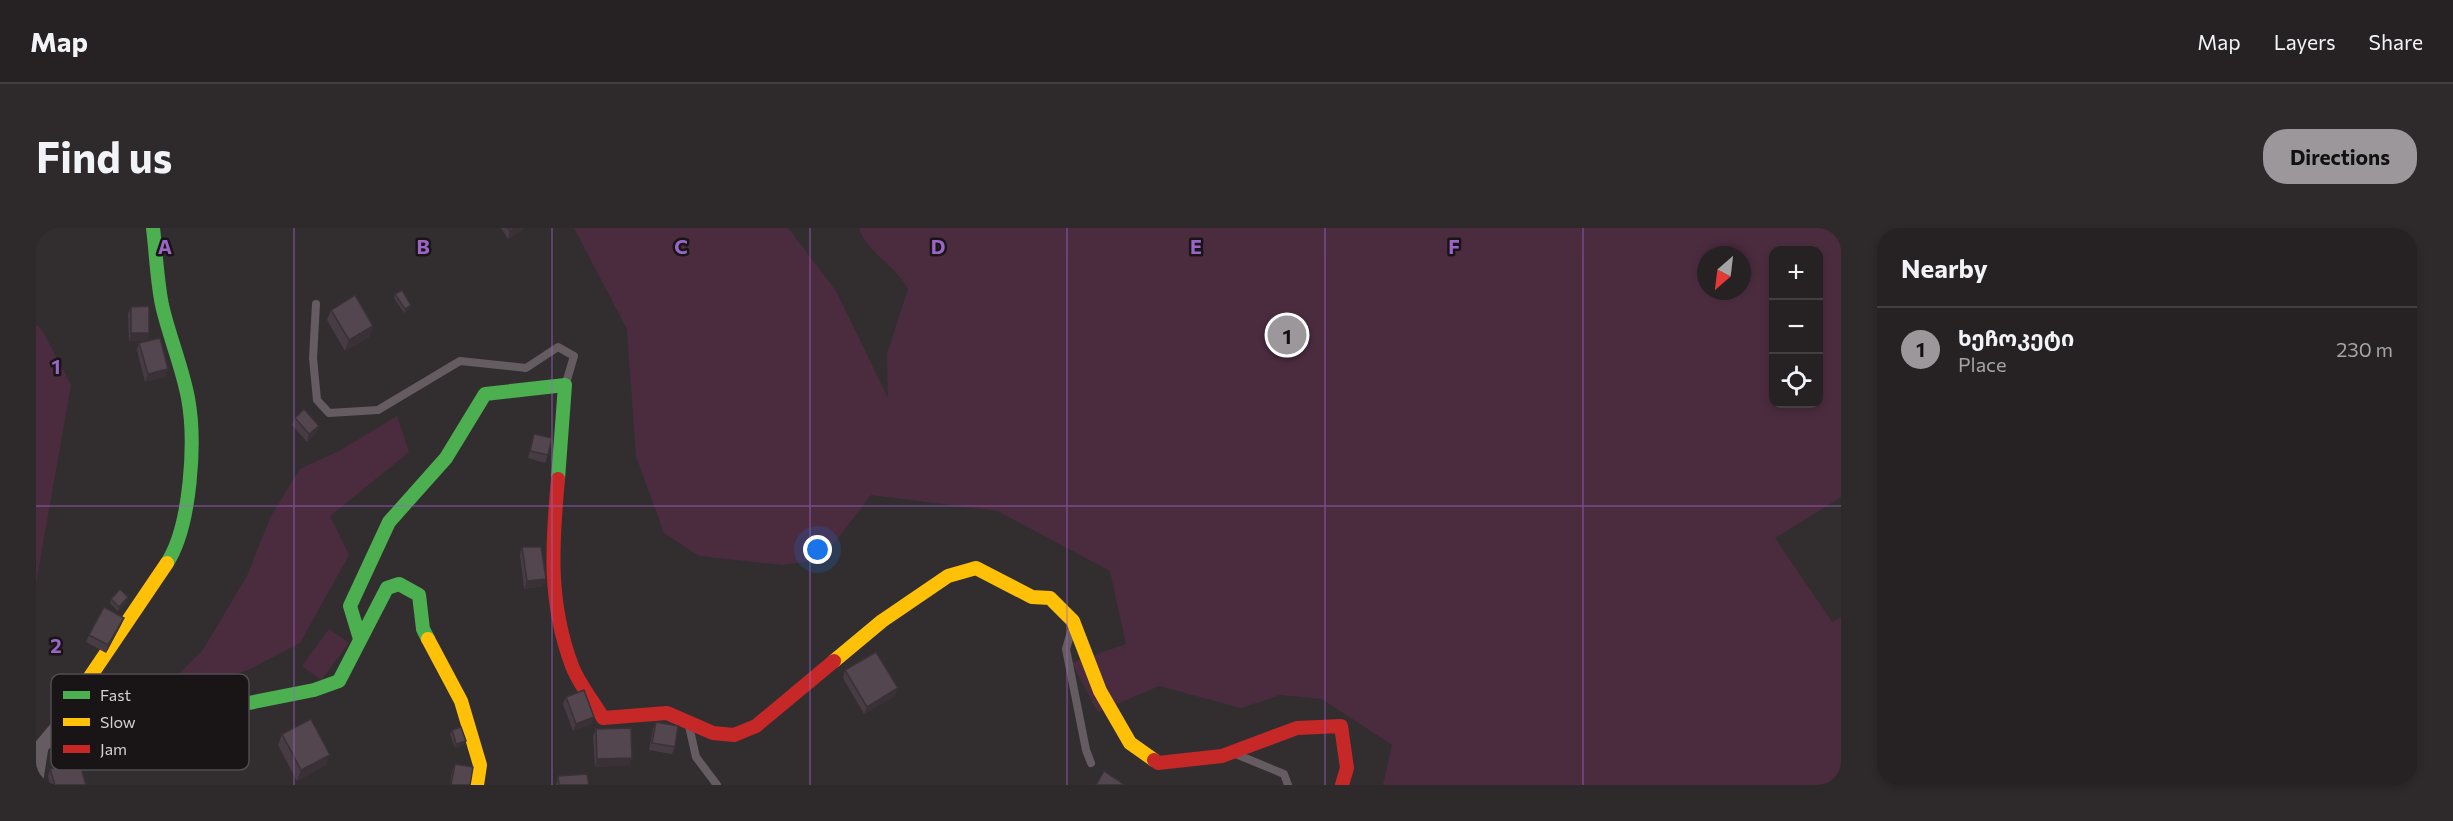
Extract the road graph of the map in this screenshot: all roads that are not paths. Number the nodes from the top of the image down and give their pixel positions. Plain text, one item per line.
1 (153, 228) edge
2 (316, 304) dead end
3 (565, 385) junction
4 (1074, 621) junction
5 (360, 639) junction
6 (92, 674) edge
7 (249, 703) edge
8 (688, 722) junction
9 (51, 735) edge
10 (1231, 752) junction
11 (1091, 763) dead end
12 (36, 779) edge
13 (477, 785) edge
14 (717, 785) edge
15 (1288, 785) edge
16 (1342, 785) edge

1 - 6 street
2 - 3 lane
3 - 5 street
3 - 8 street
4 - 8 street
4 - 10 street
4 - 11 lane
5 - 7 street
5 - 13 street
8 - 14 lane
9 - 12 street
10 - 15 lane
10 - 16 street

